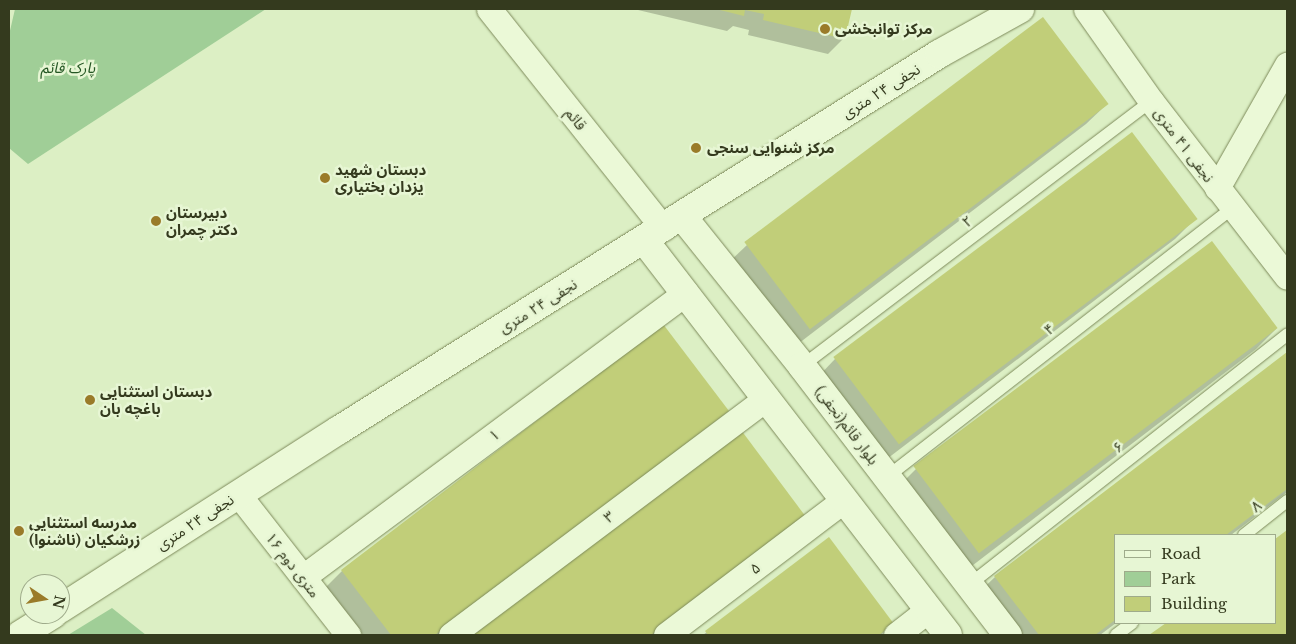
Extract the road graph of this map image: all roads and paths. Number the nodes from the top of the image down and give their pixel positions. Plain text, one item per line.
1 (489, 9) edge
2 (1020, 9) edge
3 (1086, 9) edge
4 (1287, 65) edge
5 (1151, 101) junction
6 (1217, 188) junction
7 (1232, 208) junction
8 (663, 228) junction
9 (1287, 277) edge
10 (686, 293) junction
11 (1287, 335) edge
12 (802, 366) junction
13 (767, 398) junction
14 (887, 477) junction
15 (238, 494) junction
16 (844, 500) junction
17 (1287, 502) edge
18 (1245, 534) edge
19 (302, 577) junction
20 (969, 585) junction
21 (70, 603) edge
22 (928, 610) junction
23 (37, 624) edge
24 (1131, 624) edge
25 (20, 635) edge
26 (348, 635) edge
27 (451, 635) edge
28 (666, 635) edge
29 (896, 635) edge
30 (948, 635) edge
31 (1008, 635) edge
32 (1116, 635) edge

1 - 8 street, قائم
2 - 8 street, نجفی ۲۴ متری
3 - 5 street, نجفی ۴۱ متری
4 - 6 street
5 - 6 street, نجفی ۴۱ متری
5 - 12 lane, ۲
6 - 7 street, نجفی ۴۱ متری
7 - 9 street, نجفی ۴۱ متری
7 - 14 lane, ۴
8 - 10 street
8 - 12 street, بلوار قائم(نجفی)
8 - 15 street, نجفی ۲۴ متری
10 - 13 street
10 - 19 street, ۱
11 - 20 lane, ۶
12 - 14 street, بلوار قائم(نجفی)
13 - 16 street
13 - 27 street, ۳
14 - 20 street, بلوار قائم(نجفی)
15 - 19 street, ۱۶ متری دوم
15 - 21 street, نجفی ۲۴ متری
16 - 22 street
16 - 28 street, ۵
17 - 18 lane, ۸
19 - 26 street, ۱۶ متری دوم
20 - 31 street, بلوار قائم(نجفی)
22 - 29 street
22 - 30 street
23 - 25 street
24 - 32 lane

